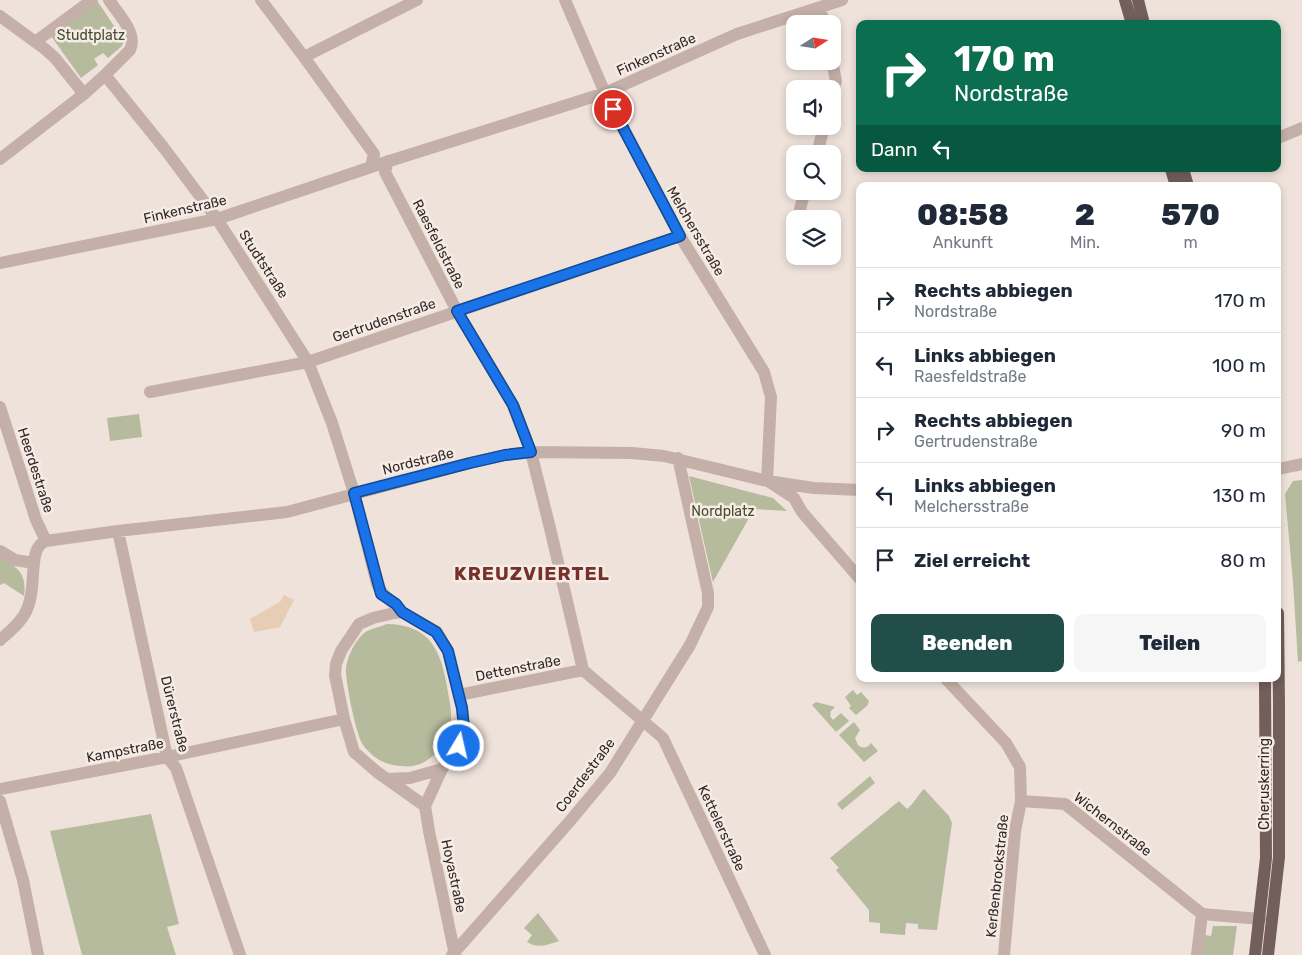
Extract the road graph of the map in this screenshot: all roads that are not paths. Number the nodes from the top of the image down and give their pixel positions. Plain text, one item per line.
1 (92, 0) edge
2 (109, 0) edge
3 (261, 0) edge
4 (417, 0) edge
5 (565, 0) edge
6 (842, 0) edge
7 (1125, 0) edge
8 (1138, 0) edge
9 (820, 7) junction
10 (822, 15) edge
11 (0, 16) edge
12 (1131, 20) edge
13 (1143, 20) edge
14 (35, 42) junction
15 (304, 57) junction
16 (105, 75) junction
17 (605, 93) junction
18 (84, 94) junction
19 (1302, 128) edge
20 (1281, 137) edge
21 (0, 159) edge
22 (379, 164) junction
23 (802, 200) edge
24 (800, 209) dead end
25 (217, 219) junction
26 (680, 236) junction
27 (0, 263) edge
28 (457, 311) junction
29 (308, 362) junction
30 (150, 392) dead end
31 (0, 407) edge
32 (531, 452) junction
33 (678, 458) junction
34 (1302, 464) edge
35 (1281, 468) edge
36 (767, 481) junction
37 (856, 490) edge
38 (354, 493) junction
39 (118, 531) junction
40 (46, 541) junction
41 (0, 551) edge
42 (34, 563) junction
43 (856, 574) edge
44 (402, 612) junction
45 (0, 640) edge
46 (583, 670) junction
47 (949, 682) edge
48 (1264, 682) edge
49 (1279, 682) edge
50 (459, 695) junction
51 (344, 719) junction
52 (643, 720) junction
53 (167, 757) junction
54 (442, 769) junction
55 (387, 779) junction
56 (0, 789) edge
57 (1020, 800) junction
58 (0, 801) edge
59 (425, 806) junction
60 (1202, 914) junction
61 (1260, 919) junction
62 (454, 954) edge
63 (38, 955) edge
64 (240, 955) edge
65 (765, 955) edge
66 (1004, 955) edge
67 (1197, 955) edge
68 (1255, 955) edge
69 (1268, 955) edge

1 - 14 street
2 - 16 street
3 - 15 street, Raesfeldstraße
4 - 15 street
5 - 17 street, Melchersstraße
6 - 9 street, Finkenstraße
7 - 12 main road
8 - 13 main road
9 - 10 street
9 - 17 street, Finkenstraße
11 - 14 street
14 - 18 street
15 - 22 street, Raesfeldstraße
16 - 18 street
16 - 25 street, Studtstraße
17 - 22 street, Finkenstraße
17 - 26 street, Melchersstraße
18 - 21 street
19 - 20 street
22 - 25 street, Finkenstraße
22 - 28 street, Raesfeldstraße
23 - 24 street
25 - 27 street, Finkenstraße
25 - 29 street, Studtstraße
26 - 28 street, Gertrudenstraße
26 - 36 street, Melchersstraße
28 - 29 street, Gertrudenstraße
28 - 32 street, Raesfeldstraße
29 - 30 street, Gertrudenstraße
29 - 38 street, Studtstraße
31 - 40 street, Heerdestraße
32 - 33 street, Nordstraße
32 - 38 street, Nordstraße
32 - 46 street, Raesfeldstraße
33 - 36 street, Nordstraße
33 - 52 street, Coerdestraße
34 - 35 street
36 - 37 street
36 - 43 street
38 - 39 street, Nordstraße
38 - 44 street
39 - 40 street, Nordstraße
39 - 53 street, Dürerstraße
40 - 42 street
41 - 42 street
42 - 45 street
44 - 50 street
44 - 51 street
46 - 50 street, Dettenstraße
46 - 52 street
47 - 57 street
48 - 61 main road, Cheruskerring
49 - 69 main road, Cheruskerring
50 - 54 street
51 - 53 street, Kampstraße
51 - 55 street
52 - 62 street, Coerdestraße
52 - 65 street, Kettelerstraße
53 - 56 street, Kampstraße
53 - 64 street, Dürerstraße
54 - 55 street
54 - 59 street
55 - 59 street
57 - 60 street, Wichernstraße
57 - 66 street, Kerßenbrockstraße
58 - 63 street
59 - 62 street, Hoyastraße
60 - 61 street
60 - 67 street
61 - 68 main road, Cheruskerring

